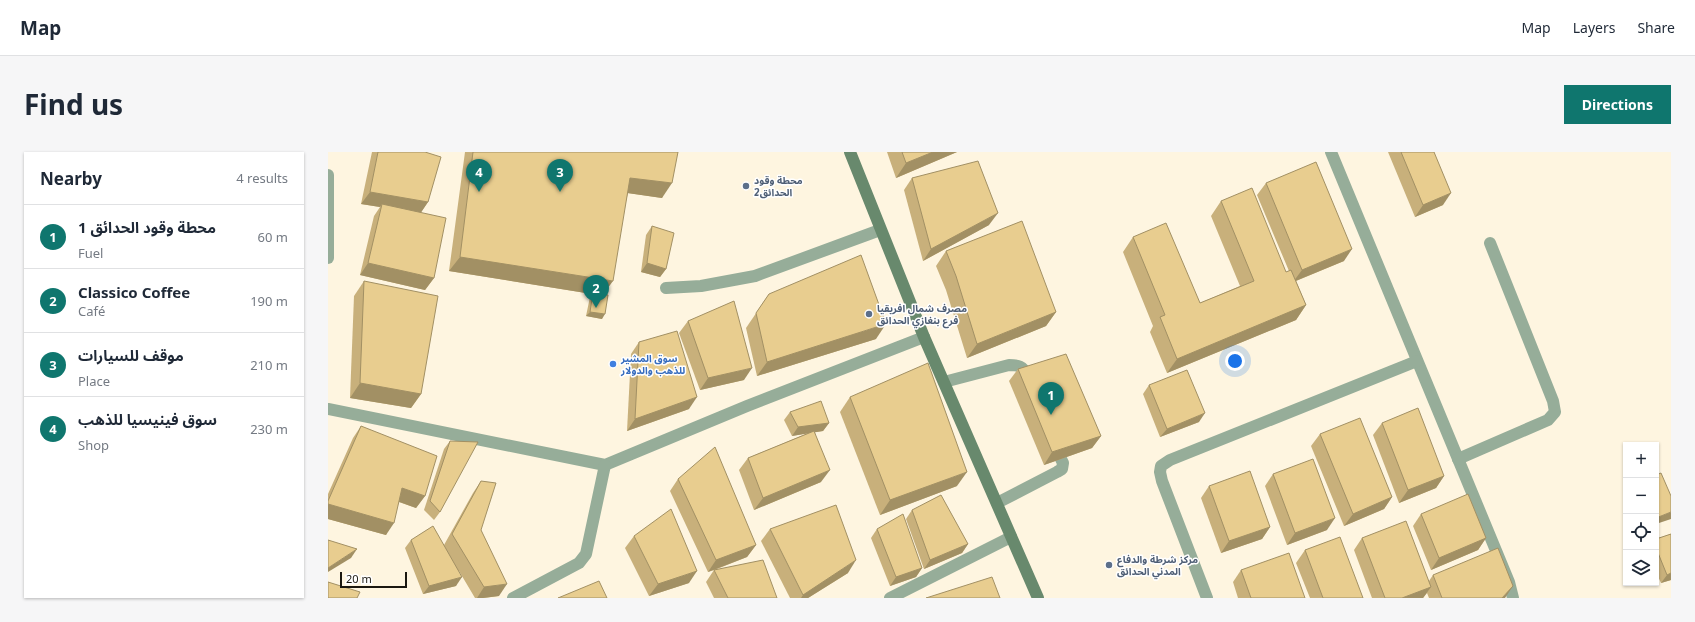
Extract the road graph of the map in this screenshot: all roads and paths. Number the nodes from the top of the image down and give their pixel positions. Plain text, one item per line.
1 (850, 152) edge
2 (1330, 152) edge
3 (328, 176) edge
4 (880, 230) junction
5 (1490, 243) dead end
6 (328, 258) edge
7 (666, 288) dead end
8 (924, 337) junction
9 (1417, 361) junction
10 (1027, 376) edge
11 (944, 382) junction
12 (328, 409) edge
13 (1061, 458) edge
14 (1458, 459) junction
15 (605, 465) junction
16 (997, 502) junction
17 (1011, 537) junction
18 (513, 598) edge
19 (890, 598) edge
20 (1038, 598) edge
21 (1207, 598) edge
22 (1513, 598) edge

1 - 4 main road
2 - 9 street
3 - 6 street
4 - 7 street
4 - 8 main road
5 - 14 street
8 - 11 main road
8 - 15 street
9 - 14 street
9 - 21 street
10 - 11 street
11 - 16 main road
12 - 15 street
13 - 16 street
14 - 22 street
15 - 18 street
16 - 17 main road
17 - 19 street
17 - 20 main road

